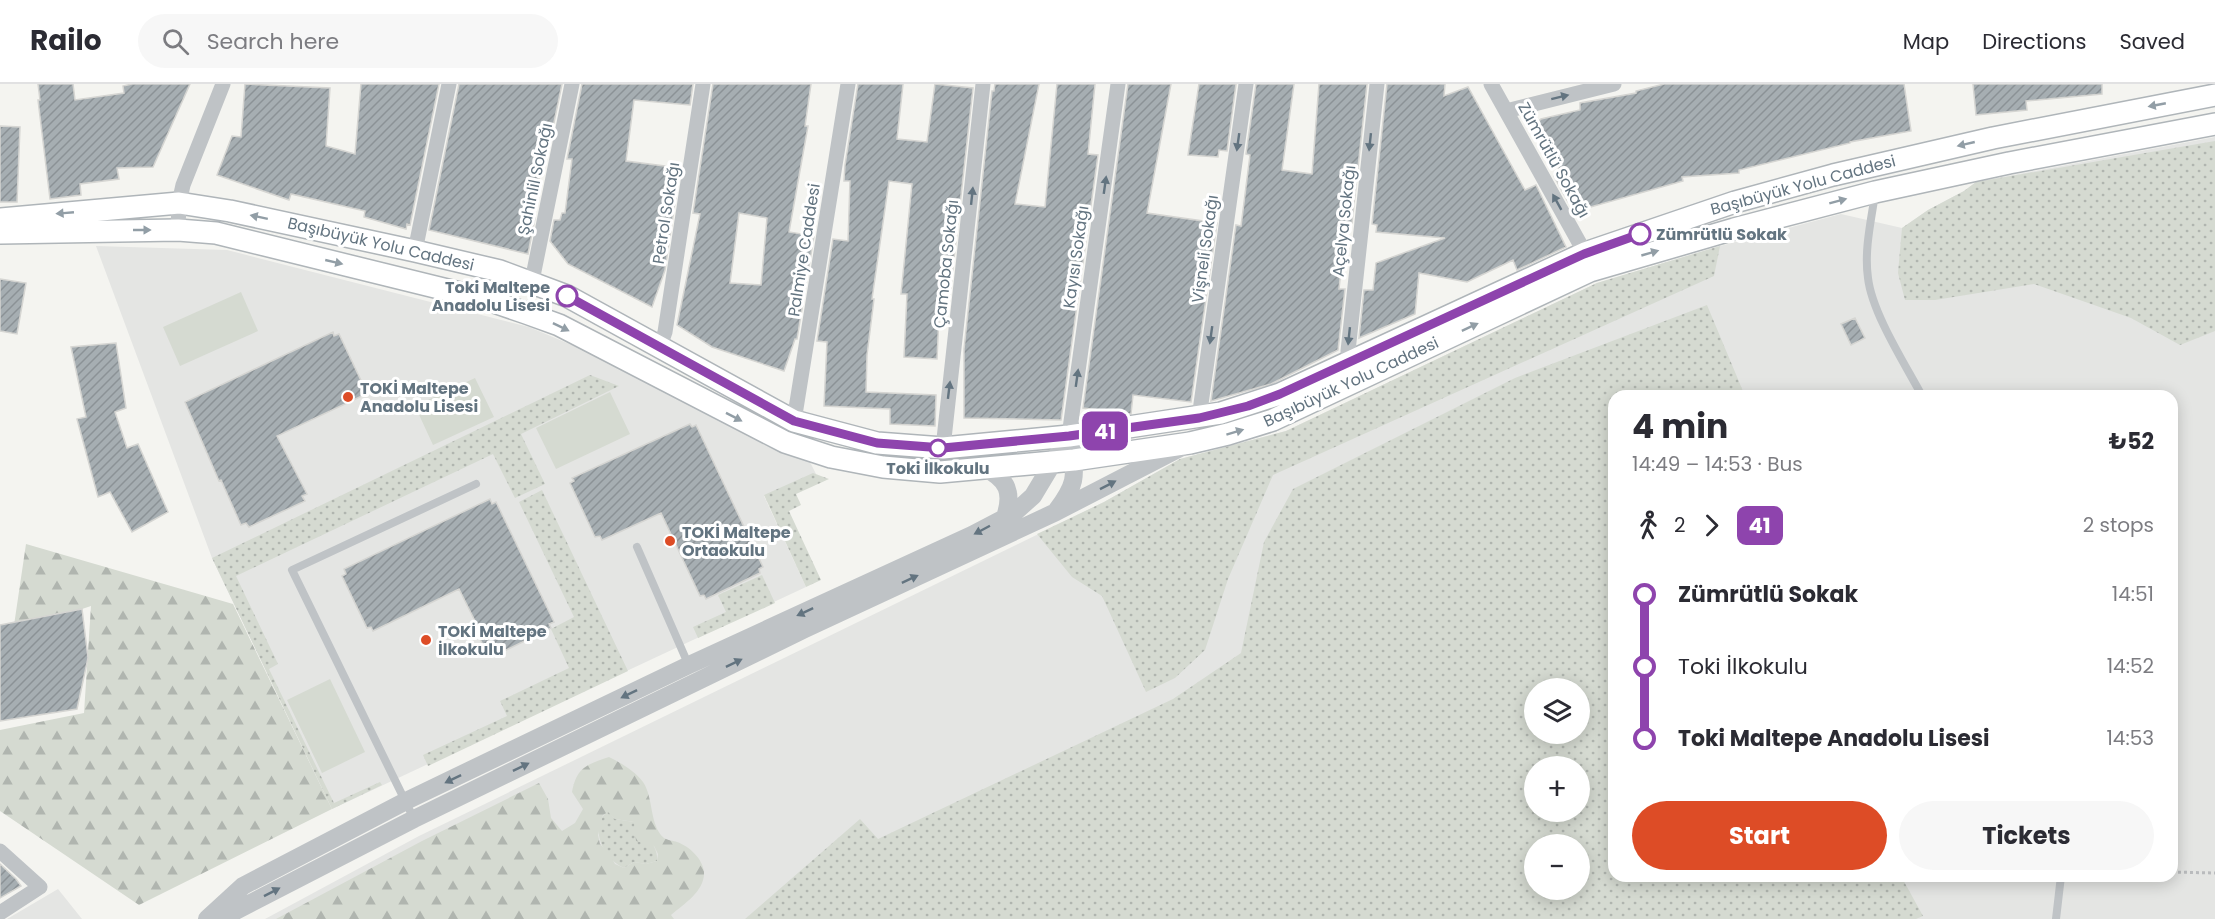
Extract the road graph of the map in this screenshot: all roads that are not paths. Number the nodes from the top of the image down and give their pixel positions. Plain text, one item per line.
1 (223, 84) edge
2 (449, 84) edge
3 (572, 84) edge
4 (704, 84) edge
5 (848, 84) edge
6 (983, 84) edge
7 (1118, 84) edge
8 (1246, 84) edge
9 (1377, 84) edge
10 (1491, 84) edge
11 (1614, 84) edge
12 (2215, 95) edge
13 (1506, 111) junction
14 (2215, 124) edge
15 (1875, 192) junction
16 (179, 203) junction
17 (0, 219) edge
18 (178, 230) junction
19 (0, 232) edge
20 (416, 251) junction
21 (1584, 254) junction
22 (532, 281) junction
23 (660, 346) junction
24 (1352, 361) junction
25 (1919, 390) edge
26 (1199, 418) junction
27 (794, 421) junction
28 (1069, 436) junction
29 (1190, 443) junction
30 (943, 448) junction
31 (1074, 460) junction
32 (1053, 462) junction
33 (984, 468) junction
34 (476, 484) dead end
35 (1056, 512) junction
36 (1005, 518) junction
37 (637, 547) dead end
38 (693, 674) junction
39 (406, 801) junction
40 (414, 819) junction
41 (0, 851) edge
42 (2060, 882) edge
43 (0, 913) edge
44 (207, 919) edge
45 (220, 919) edge
46 (2056, 919) edge

1 - 16 street
2 - 20 street
3 - 22 street, Şahinlil Sokağı
4 - 23 street, Petrol Sokağı
5 - 27 street, Palmiye Caddesi
30 -> 6 street, Çamoba Sokağı
28 -> 7 street, Kayısı Sokağı
8 -> 26 street, Vişneli Sokağı
9 -> 24 street, Açelya Sokağı
10 - 13 street, Zümrütlü Sokağı
13 -> 11 street
12 -> 21 main road, Başıbüyük Yolu Caddesi
21 -> 13 street, Zümrütlü Sokağı
14 - 15 main road, Başıbüyük Yolu Caddesi
15 - 25 lane
29 -> 15 main road, Başıbüyük Yolu Caddesi
16 -> 17 main road, Başıbüyük Yolu Caddesi
16 - 18 street
20 -> 16 main road, Başıbüyük Yolu Caddesi
19 -> 18 main road, Başıbüyük Yolu Caddesi
18 -> 33 main road, Başıbüyük Yolu Caddesi
20 - 22 main road, Başıbüyük Yolu Caddesi
21 - 24 main road, Başıbüyük Yolu Caddesi
22 - 23 main road, Başıbüyük Yolu Caddesi
23 - 27 main road, Başıbüyük Yolu Caddesi
24 - 26 main road, Başıbüyük Yolu Caddesi
26 - 28 main road, Başıbüyük Yolu Caddesi
27 - 30 main road, Başıbüyük Yolu Caddesi
28 - 30 main road, Başıbüyük Yolu Caddesi
28 - 31 street
28 - 32 street
29 - 31 main road, Başıbüyük Yolu Caddesi
35 -> 29 street
31 - 32 main road, Başıbüyük Yolu Caddesi
31 - 35 street
32 - 33 main road, Başıbüyük Yolu Caddesi
32 - 36 street
33 - 36 street
34 - 39 lane
38 -> 35 street
36 -> 38 street
37 - 38 lane
38 -> 39 street
40 -> 38 street
39 - 40 lane
39 - 44 street
45 -> 40 street
41 - 43 street
42 - 46 lane

